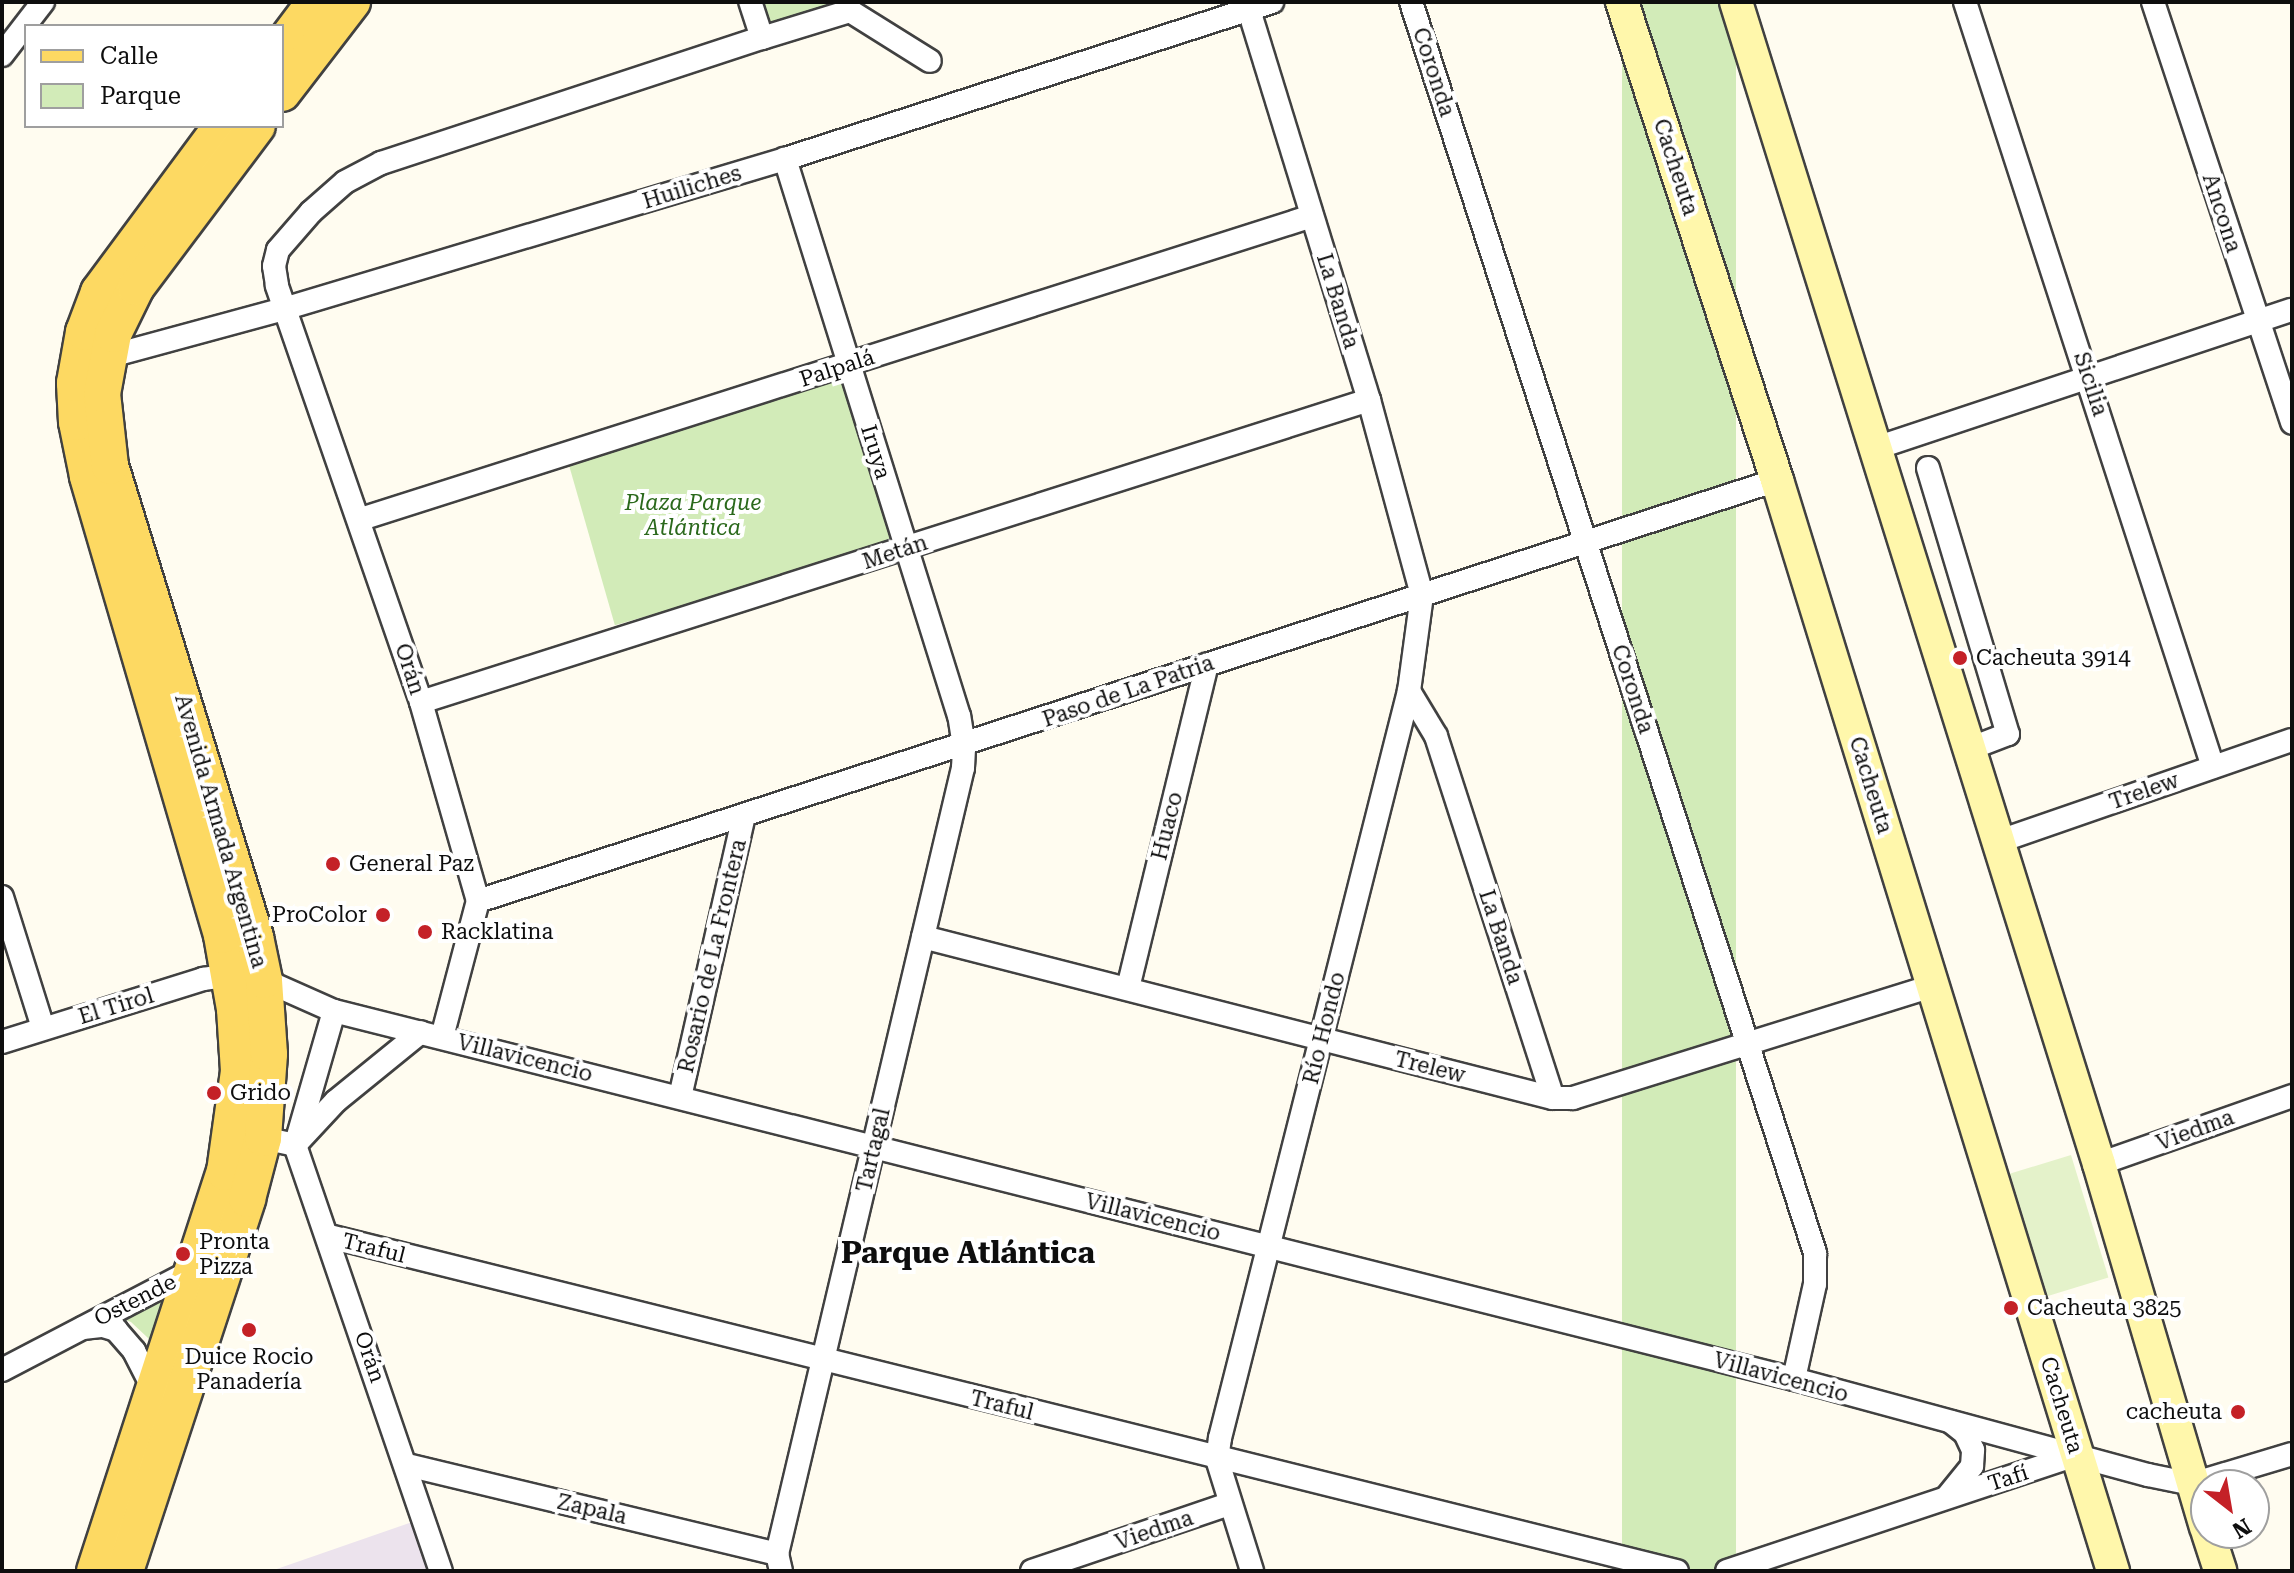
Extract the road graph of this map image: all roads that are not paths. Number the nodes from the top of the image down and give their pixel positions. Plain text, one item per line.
1 (43, 2) edge
2 (750, 2) edge
3 (1272, 2) edge
4 (1411, 2) edge
5 (1622, 2) edge
6 (1736, 2) edge
7 (1965, 2) edge
8 (2153, 2) edge
9 (327, 6) edge
10 (849, 7) edge
11 (1249, 10) junction
12 (26, 24) edge
13 (24, 27) edge
14 (762, 38) junction
15 (284, 44) edge
16 (2, 55) edge
17 (930, 61) dead end
18 (284, 89) edge
19 (221, 128) edge
20 (255, 128) edge
21 (785, 159) junction
22 (1312, 216) junction
23 (287, 308) junction
24 (2292, 310) edge
25 (2258, 321) junction
26 (107, 357) junction
27 (849, 364) junction
28 (2089, 376) junction
29 (1369, 400) junction
30 (2292, 423) edge
31 (1876, 448) junction
32 (1928, 468) dead end
33 (1777, 480) junction
34 (361, 519) junction
35 (1586, 542) junction
36 (907, 548) junction
37 (1422, 595) junction
38 (1207, 665) junction
39 (1409, 691) junction
40 (421, 702) junction
41 (2292, 740) edge
42 (964, 746) junction
43 (1969, 749) junction
44 (2213, 767) junction
45 (744, 815) junction
46 (1997, 842) junction
47 (2, 897) edge
48 (478, 901) junction
49 (923, 937) junction
50 (247, 978) junction
51 (1933, 986) junction
52 (1128, 988) junction
53 (334, 1011) junction
54 (43, 1028) junction
55 (432, 1035) junction
56 (1321, 1039) junction
57 (2, 1042) edge
58 (1747, 1044) junction
59 (2292, 1096) edge
60 (680, 1097) junction
61 (1553, 1098) junction
62 (279, 1141) junction
63 (874, 1146) junction
64 (2099, 1164) junction
65 (329, 1236) junction
66 (1270, 1247) junction
67 (193, 1270) junction
68 (78, 1329) junction
69 (823, 1360) junction
70 (2, 1370) edge
71 (1794, 1379) junction
72 (154, 1390) junction
73 (1950, 1421) junction
74 (2292, 1454) edge
75 (2077, 1455) junction
76 (1217, 1459) junction
77 (407, 1465) junction
78 (2242, 1469) edge
79 (2190, 1477) edge
80 (2190, 1483) edge
81 (1945, 1499) junction
82 (1229, 1504) junction
83 (2213, 1549) edge
84 (779, 1562) edge
85 (1739, 1569) edge
86 (95, 1571) edge
87 (125, 1571) edge
88 (441, 1571) edge
89 (1032, 1571) edge
90 (1252, 1571) edge
91 (1677, 1571) edge
92 (2113, 1571) edge
93 (2220, 1571) edge

1 - 12 street
2 - 14 street
3 - 11 street, Huiliches
4 - 35 street, Coronda
5 - 33 street, Cacheuta
6 - 31 street
7 - 28 street, Sicilia
8 - 25 street, Ancona
9 - 15 main road
9 - 18 main road
10 - 14 street, Orán
10 - 17 street
11 - 21 street, Huiliches
11 - 22 street, La Banda
13 - 16 street
14 - 23 street, Orán
19 - 50 main road, Avenida Armada Argentina
20 - 26 main road, Avenida Armada Argentina
21 - 23 street, Huiliches
21 - 27 street, Iruya
22 - 27 street, Palpalá
22 - 29 street, La Banda
23 - 26 street, Huiliches
23 - 34 street, Orán
24 - 25 street
25 - 28 street
25 - 30 street, Ancona
26 - 50 main road, Avenida Armada Argentina
27 - 34 street, Palpalá
27 - 36 street, Iruya
28 - 31 street
28 - 44 street, Sicilia
29 - 36 street, Metán
29 - 37 street, La Banda
31 - 43 street
32 - 43 street
33 - 35 street, Paso de La Patria
33 - 51 street, Cacheuta
34 - 40 street, Orán
35 - 37 street, Paso de La Patria
35 - 58 street, Coronda
36 - 40 street, Metán
36 - 42 street, Iruya
37 - 38 street, Paso de La Patria
37 - 39 street, Río Hondo
38 - 42 street, Paso de La Patria
38 - 52 street, Huaco
39 - 56 street, Río Hondo
39 - 61 street, La Banda
40 - 48 street, Orán
41 - 44 street, Trelew
42 - 45 street, Paso de La Patria
42 - 49 street, Tartagal
43 - 46 street
44 - 46 street, Trelew
45 - 48 street, Paso de La Patria
45 - 60 street, Rosario de La Frontera
46 - 64 street
47 - 54 street
48 - 55 street
49 - 52 street, Trelew
49 - 63 street, Tartagal
50 - 53 street, Villavicencio
50 - 54 street, El Tirol
50 - 62 main road, Avenida Armada Argentina
50 - 67 main road, Avenida Armada Argentina
51 - 58 street, Trelew
51 - 75 street, Cacheuta
52 - 56 street, Trelew
53 - 55 street, Villavicencio
53 - 62 street
54 - 57 street, El Tirol
55 - 60 street, Villavicencio
55 - 62 street
56 - 61 street, Trelew
56 - 66 street, Río Hondo
58 - 61 street, Trelew
58 - 71 street, Coronda
59 - 64 street, Viedma
60 - 63 street, Villavicencio
62 - 65 street, Orán
62 - 87 main road, Avenida Armada Argentina
63 - 66 street, Villavicencio
63 - 69 street, Tartagal
64 - 79 street
65 - 69 street, Traful
65 - 77 street, Orán
66 - 71 street, Villavicencio
66 - 76 street, Río Hondo
67 - 68 street, Ostende
67 - 72 main road, Avenida Armada Argentina
68 - 70 street, Ostende
68 - 72 street, Ostende
69 - 76 street, Traful
69 - 84 street, Tartagal
71 - 73 street, Villavicencio
72 - 86 main road, Avenida Armada Argentina
73 - 75 street, Villavicencio
73 - 81 street
74 - 78 street
75 - 80 street
75 - 81 street, Tafí
75 - 92 street, Cacheuta
76 - 82 street
76 - 91 street, Traful
77 - 84 street, Zapala
77 - 88 street, Orán
81 - 85 street, Tafí
82 - 89 street, Viedma
82 - 90 street
83 - 93 street

